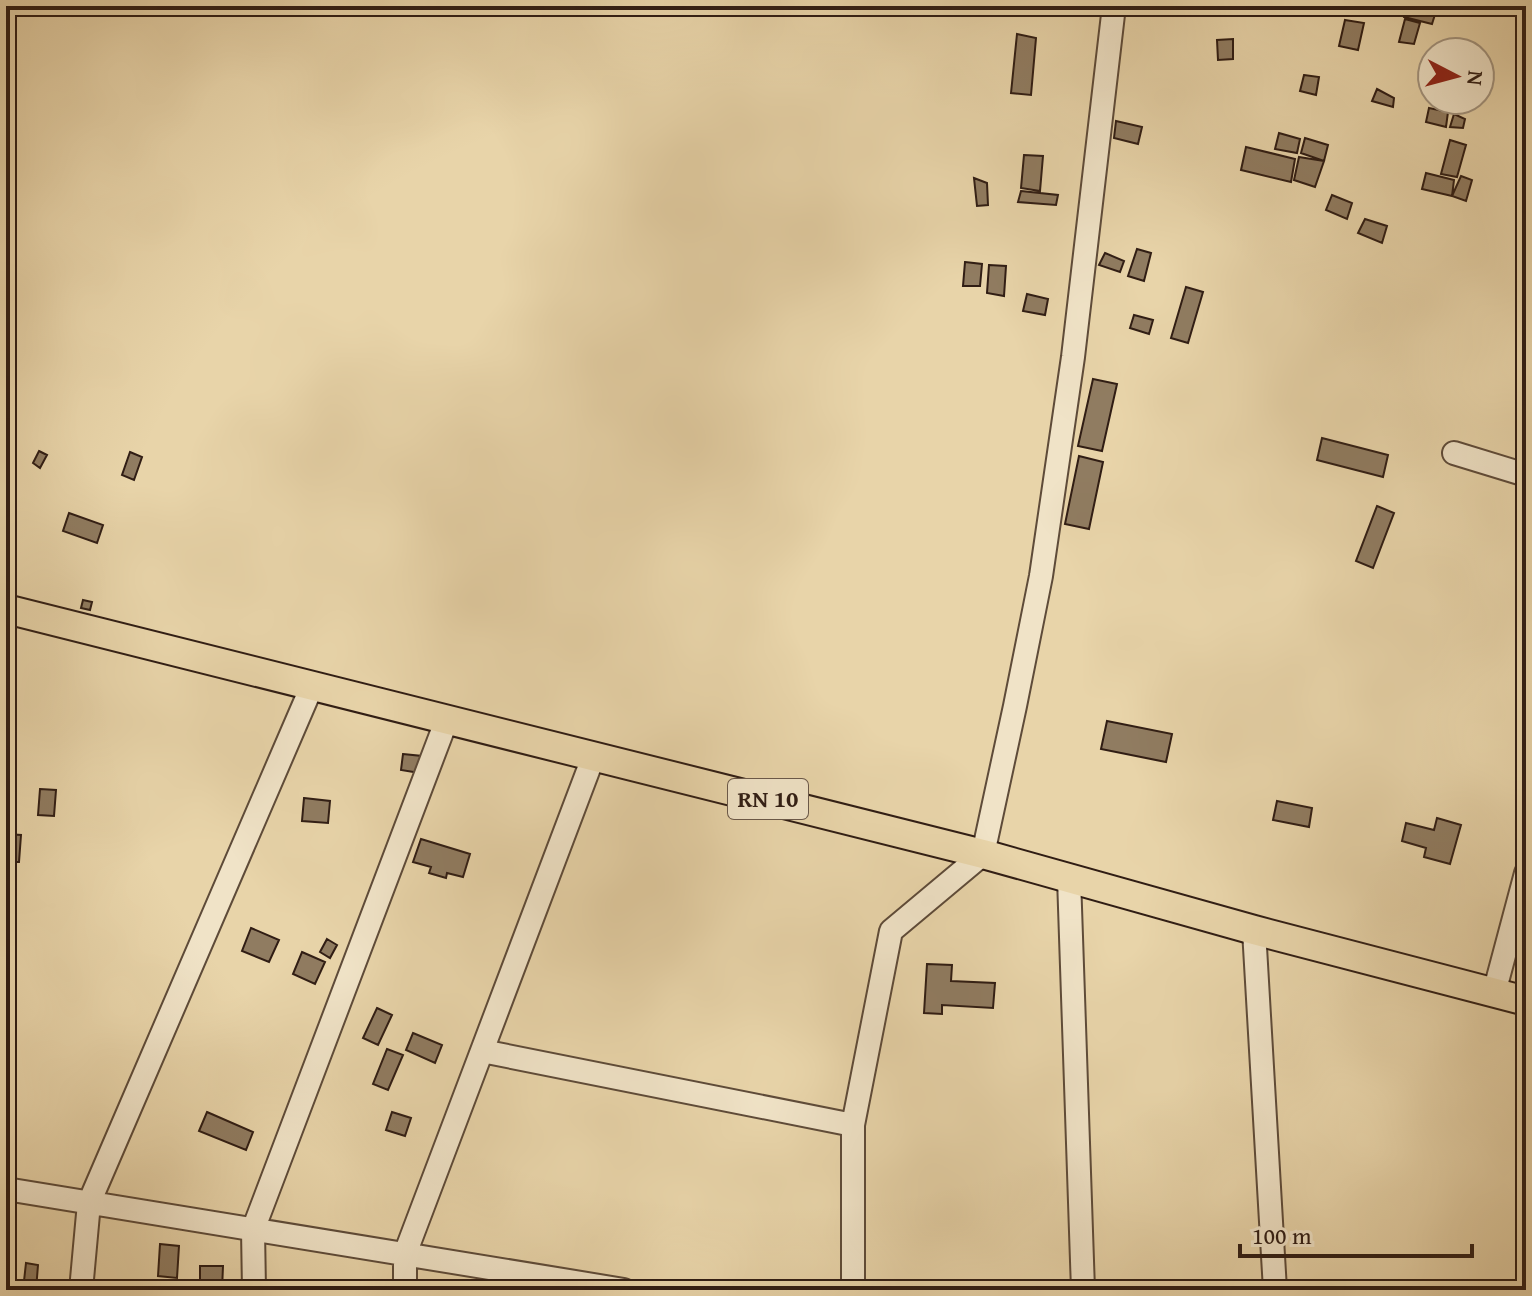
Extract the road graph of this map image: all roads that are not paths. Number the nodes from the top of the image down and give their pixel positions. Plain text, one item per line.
1 (1114, 6) edge
2 (1454, 453) dead end
3 (1526, 475) edge
4 (6, 609) edge
5 (312, 686) junction
6 (447, 719) junction
7 (594, 755) junction
8 (983, 854) junction
9 (1526, 873) edge
10 (1069, 878) junction
11 (1254, 930) junction
12 (1494, 993) junction
13 (1526, 1001) edge
14 (482, 1051) junction
15 (853, 1125) junction
16 (6, 1189) edge
17 (89, 1203) junction
18 (253, 1230) junction
19 (405, 1254) junction
20 (599, 1288) edge
21 (81, 1290) edge
22 (254, 1290) edge
23 (405, 1290) edge
24 (624, 1290) edge
25 (853, 1290) edge
26 (1083, 1290) edge
27 (1275, 1290) edge

1 - 8 street
2 - 3 street
4 - 5 main road, RN 10
5 - 6 main road, RN 10
5 - 17 street
6 - 7 main road, RN 10
6 - 18 street
7 - 8 main road, RN 10
7 - 14 street
8 - 10 main road, RN 10
8 - 15 street
9 - 12 street
10 - 11 main road, RN 10
10 - 26 street
11 - 12 main road, RN 10
11 - 27 street
12 - 13 main road, RN 10
14 - 15 street
14 - 19 street
15 - 25 street
16 - 17 street
17 - 18 street
17 - 21 street
18 - 19 street
18 - 22 street
19 - 20 street
19 - 23 street
20 - 24 street

